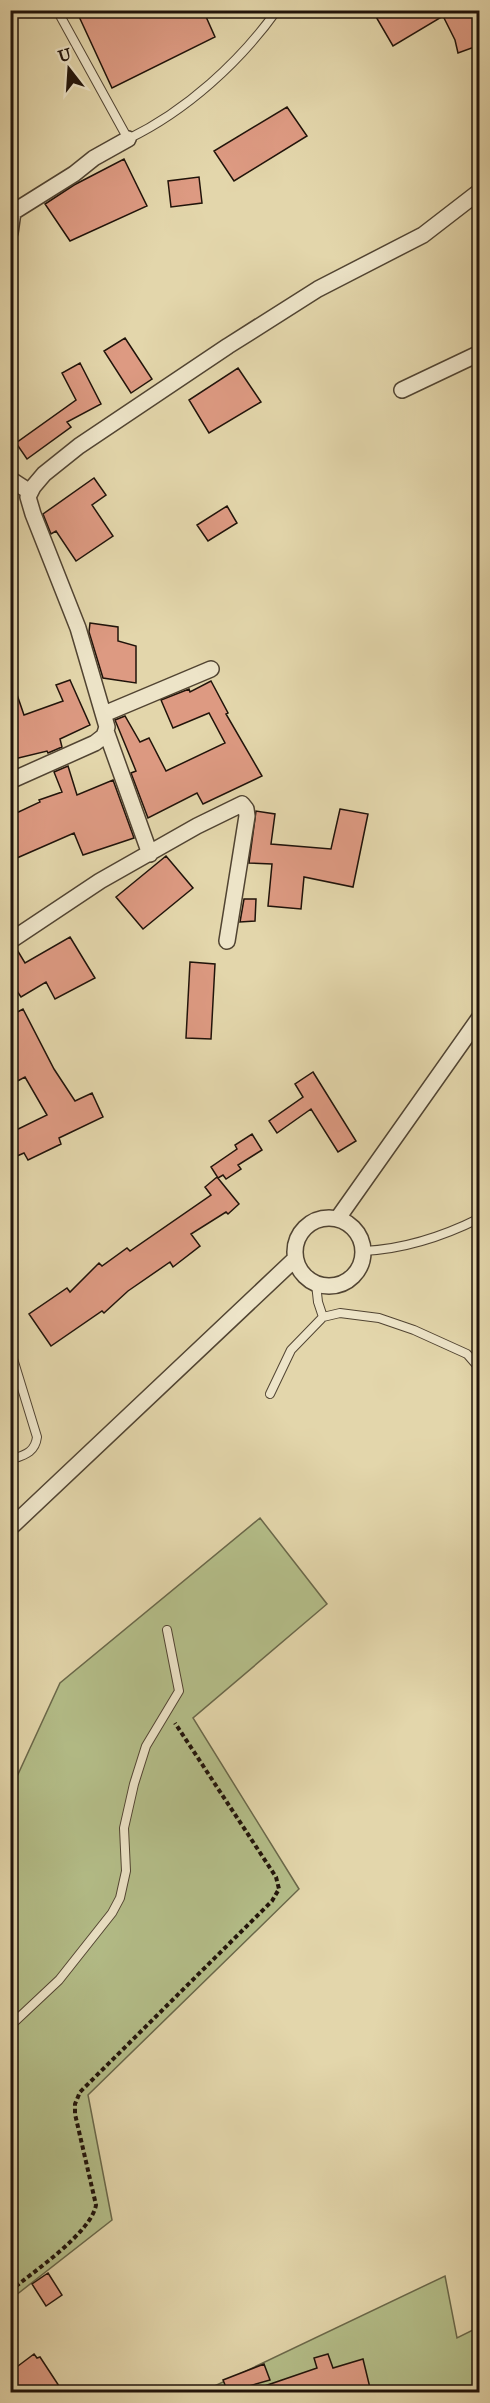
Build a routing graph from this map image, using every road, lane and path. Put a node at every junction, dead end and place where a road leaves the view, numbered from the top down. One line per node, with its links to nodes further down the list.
1 (57, 10): 3 (lane)
2 (277, 10): 3 (lane)
3 (128, 139): 5 (street)
4 (480, 191): 10 (street)
5 (12, 213): 6 (street)
6 (10, 233)
7 (480, 353): 8 (street)
8 (402, 390)
9 (10, 479): 10 (street)
10 (30, 492): 12 (street)
11 (211, 669): 12 (street)
12 (104, 714): 13 (street)
13 (106, 731): 14 (street); 15 (street)
14 (10, 782)
15 (150, 854): 16 (street); 17 (street)
16 (10, 941)
17 (227, 941)
18 (480, 1017): 19 (street)
19 (338, 1218): 21 (street); 22 (street)
20 (480, 1218): 21 (lane)
21 (364, 1251): 23 (street)
22 (295, 1259): 23 (street); 29 (street)
23 (316, 1284): 24 (lane)
24 (323, 1317): 26 (lane); 27 (lane)
25 (10, 1349): 28 (lane)
26 (480, 1369)
27 (270, 1394)
28 (10, 1460)
29 (10, 1528)
30 (167, 1630): 31 (lane)
31 (166, 1710): 32 (lane); 33 (path)
32 (10, 2026)
33 (10, 2291)

